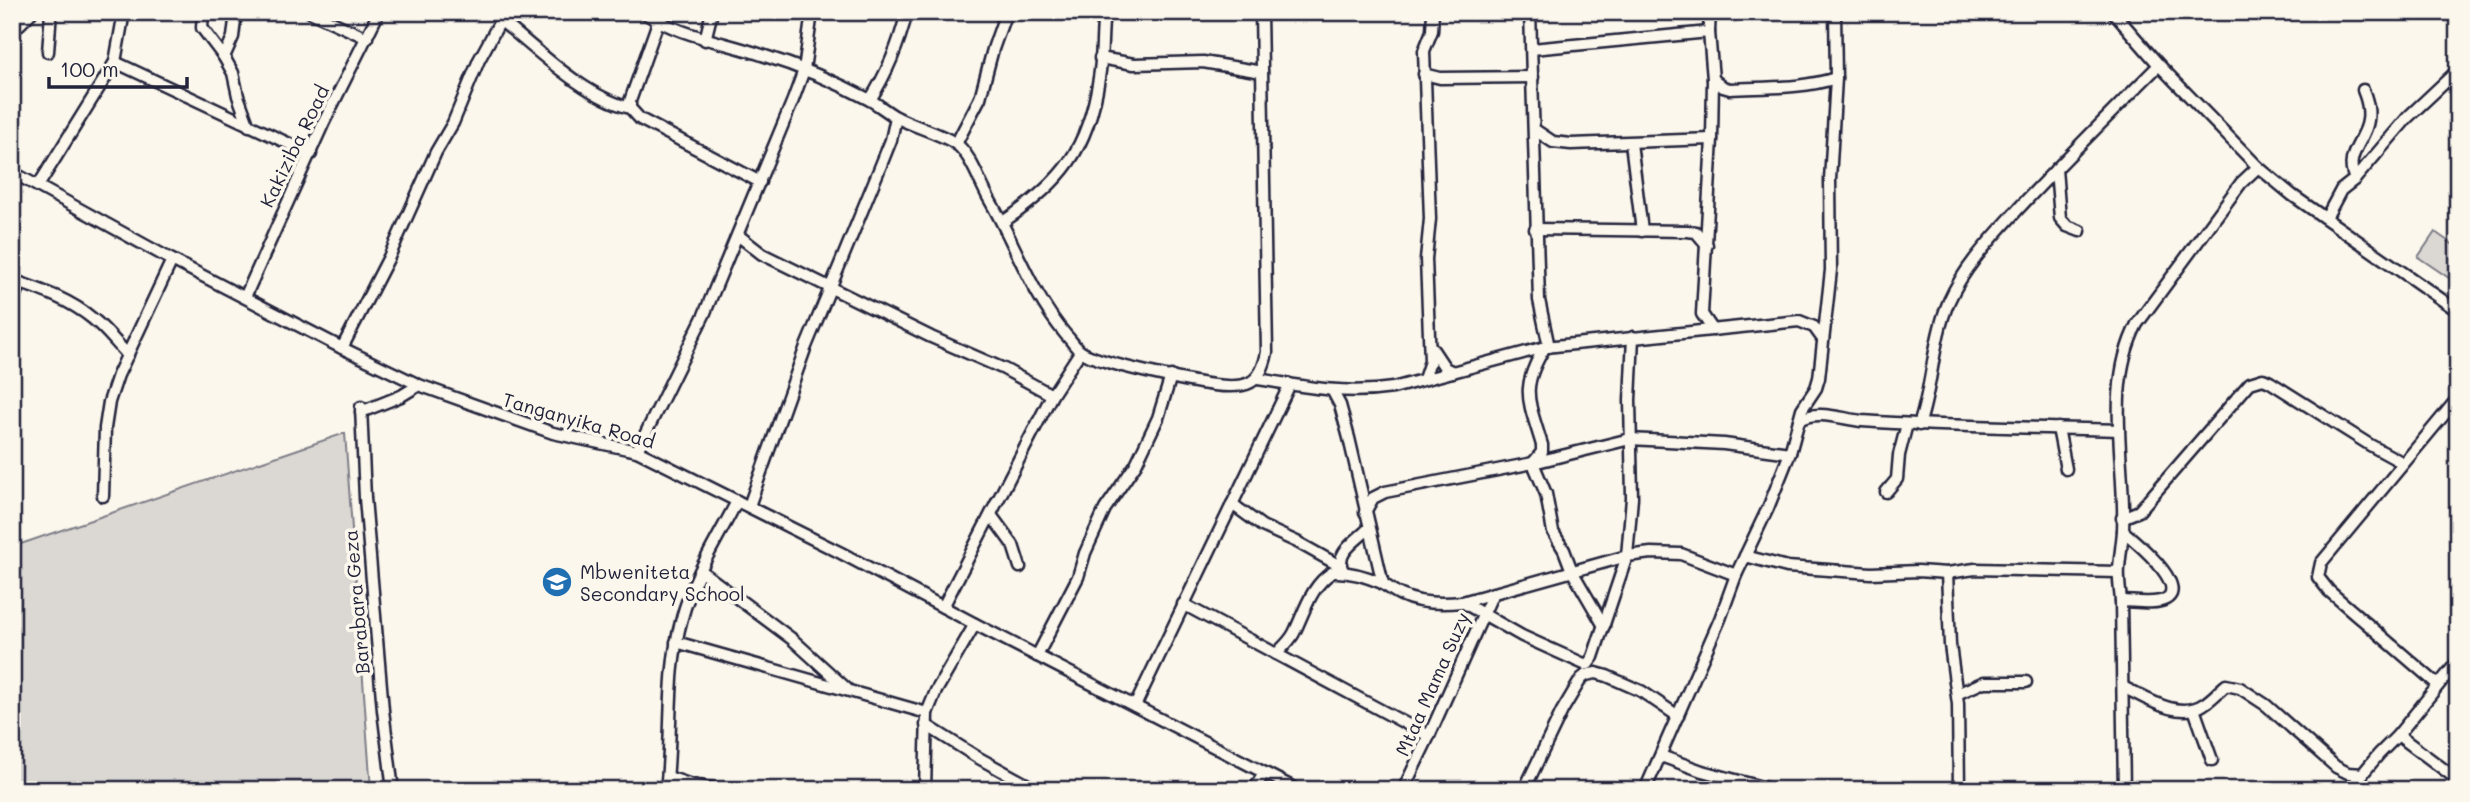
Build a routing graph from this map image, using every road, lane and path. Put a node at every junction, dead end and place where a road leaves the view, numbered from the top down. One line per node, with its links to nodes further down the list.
1 (32, 12): 22 (street)
2 (51, 12): 27 (street)
3 (124, 12): 30 (street)
4 (203, 12): 28 (street)
5 (236, 12): 28 (street)
6 (310, 12): 24 (street)
7 (379, 12): 24 (street, Kakiziba Road)
8 (643, 12): 21 (street)
9 (712, 12): 25 (street)
10 (812, 12): 32 (street)
11 (907, 12): 40 (street)
12 (1006, 12): 47 (street)
13 (1104, 12): 29 (street)
14 (1261, 12): 34 (street)
15 (1433, 12): 35 (street)
16 (1530, 12): 26 (street)
17 (1710, 12): 23 (street)
18 (1835, 12): 37 (street)
19 (2113, 12): 31 (street)
20 (503, 16): 41 (street); 75 (street)
21 (659, 22): 25 (street); 41 (street)
22 (12, 32)
23 (1709, 32): 26 (street); 38 (street)
24 (367, 38): 48 (street, Kakiziba Road)
25 (705, 40): 32 (street)
26 (1532, 49): 36 (street)
27 (48, 52)
28 (224, 57): 43 (street)
29 (1100, 58): 34 (street); 56 (street)
30 (115, 62): 43 (street); 54 (street)
31 (2159, 65): 49 (street); 50 (street)
32 (804, 70): 40 (street); 53 (street)
33 (2458, 70): 52 (street)
34 (1262, 72): 80 (street)
35 (1424, 74): 36 (street); 73 (street)
36 (1533, 77): 44 (street)
37 (1836, 78): 38 (street); 72 (street)
38 (1713, 79): 45 (street)
39 (2363, 90): 52 (street)
40 (870, 100): 42 (street)
41 (630, 108): 53 (street)
42 (896, 117): 47 (street); 64 (street)
43 (249, 126): 48 (street)
44 (1535, 130): 46 (street); 57 (street)
45 (1712, 139): 46 (street); 61 (street)
46 (1632, 143): 58 (street)
47 (956, 144): 56 (street)
48 (310, 154): 65 (street, Kakiziba Road)
49 (2259, 167): 55 (street); 92 (street)
50 (2056, 169): 59 (street); 90 (street)
51 (12, 172): 54 (street, Tanganyika Road)
52 (2356, 179): 55 (street)
53 (760, 182): 60 (street)
54 (38, 186): 62 (street, Tanganyika Road)
55 (2326, 218): 67 (street)
56 (1003, 222): 76 (street)
57 (1535, 229): 58 (street); 74 (street)
58 (1642, 231): 61 (street)
59 (2080, 231)
60 (739, 236): 64 (street); 94 (street)
61 (1707, 245): 68 (street)
62 (172, 260): 65 (street, Tanganyika Road); 77 (street)
63 (16, 282): 66 (street); 77 (street)
64 (831, 289): 85 (street); 105 (street)
65 (245, 297): 75 (street, Tanganyika Road)
66 (12, 302)
67 (2458, 311)
68 (1702, 314): 69 (street); 70 (street)
69 (1713, 330): 70 (street); 72 (street)
70 (1693, 332): 71 (street)
71 (1633, 337): 74 (street); 93 (street)
72 (1822, 338): 87 (street)
73 (1430, 346): 78 (street); 81 (street)
74 (1547, 347): 78 (street); 96 (street)
75 (342, 348): 83 (street, Tanganyika Road)
76 (1080, 352): 79 (street); 85 (street)
77 (128, 355): 102 (street)
78 (1453, 372): 81 (street)
79 (1171, 376): 80 (street); 131 (street)
80 (1258, 379): 82 (street)
81 (1424, 380): 84 (street)
82 (1290, 384): 84 (street); 104 (street)
83 (419, 385): 94 (street, Tanganyika Road); 152 (street, Barabara Geza)
84 (1332, 390): 99 (street)
85 (1052, 395): 107 (street)
86 (2458, 398): 97 (street)
87 (1809, 399): 88 (street); 89 (street)
88 (1818, 415): 89 (street); 90 (street)
89 (1799, 420): 95 (street)
90 (1913, 425): 91 (street); 101 (street)
91 (2059, 428): 92 (street); 98 (street)
92 (2119, 430): 108 (street)
93 (1630, 439): 95 (street); 96 (street); 111 (street)
94 (637, 451): 103 (street, Tanganyika Road)
95 (1790, 453): 112 (street)
96 (1533, 463): 100 (street); 116 (street)
97 (2403, 463): 108 (street); 134 (street)
98 (2066, 469)
99 (1358, 479): 100 (street); 106 (street)
100 (1385, 492): 106 (street)
101 (1886, 492)
102 (103, 496)
103 (737, 501): 105 (street, Tanganyika Road); 115 (street)
104 (1232, 504): 114 (street); 124 (street)
105 (749, 506): 125 (street, Tanganyika Road)
106 (1365, 512): 109 (street)
107 (991, 515): 113 (street); 125 (street)
108 (2122, 518): 110 (street)
109 (1369, 528): 114 (street); 120 (street)
110 (2123, 531): 117 (street); 122 (street)
111 (1627, 556): 116 (street); 119 (street); 128 (street)
112 (1745, 556): 118 (street); 119 (street)
113 (1020, 566)
114 (1342, 569): 120 (street); 130 (street)
115 (701, 571): 129 (street); 136 (street)
116 (1572, 571): 121 (street); 128 (street)
117 (2118, 572): 118 (street); 122 (street)
118 (1947, 573): 137 (street)
119 (1736, 575): 141 (street)
120 (1383, 584): 123 (street)
121 (1493, 593): 123 (street); 126 (street, Mtaa Mama Suzy)
122 (2121, 601): 135 (street)
123 (1462, 603): 126 (street)
124 (1183, 604): 130 (street); 138 (street)
125 (943, 607): 127 (street, Tanganyika Road)
126 (1481, 615): 128 (street); 144 (street, Mtaa Mama Suzy)
127 (975, 624): 131 (street, Tanganyika Road); 140 (street)
128 (1604, 626)
129 (676, 642): 136 (street); 149 (street)
130 (1276, 654): 144 (street)
131 (1037, 656): 138 (street, Tanganyika Road)
132 (2458, 661): 134 (street)
133 (2026, 682): 137 (street)
134 (2437, 684): 143 (street)
135 (2123, 687): 139 (street); 164 (street)
136 (850, 691): 140 (street)
137 (1957, 694): 163 (street)
138 (1135, 706): 147 (street, Tanganyika Road)
139 (2194, 709): 146 (street); 148 (street)
140 (927, 713): 142 (street)
141 (1678, 716): 145 (street); 160 (street)
142 (926, 725): 155 (street); 156 (street)
143 (2398, 735): 148 (street); 150 (street)
144 (1429, 736): 159 (street, Mtaa Mama Suzy)
145 (1661, 756): 161 (street); 162 (street)
146 (2212, 760)
147 (1264, 773): 157 (street); 158 (street, Tanganyika Road)
148 (2363, 774): 165 (street)
149 (668, 777): 151 (street); 153 (street)
150 (2458, 780)
151 (710, 789): 154 (street)
152 (393, 790)
153 (666, 790)
154 (722, 790)
155 (925, 790)
156 (1037, 790)
157 (1254, 790)
158 (1298, 790)
159 (1403, 790)
160 (1524, 790)
161 (1645, 790)
162 (1773, 790)
163 (1959, 790)
164 (2124, 790)
165 (2349, 790)

